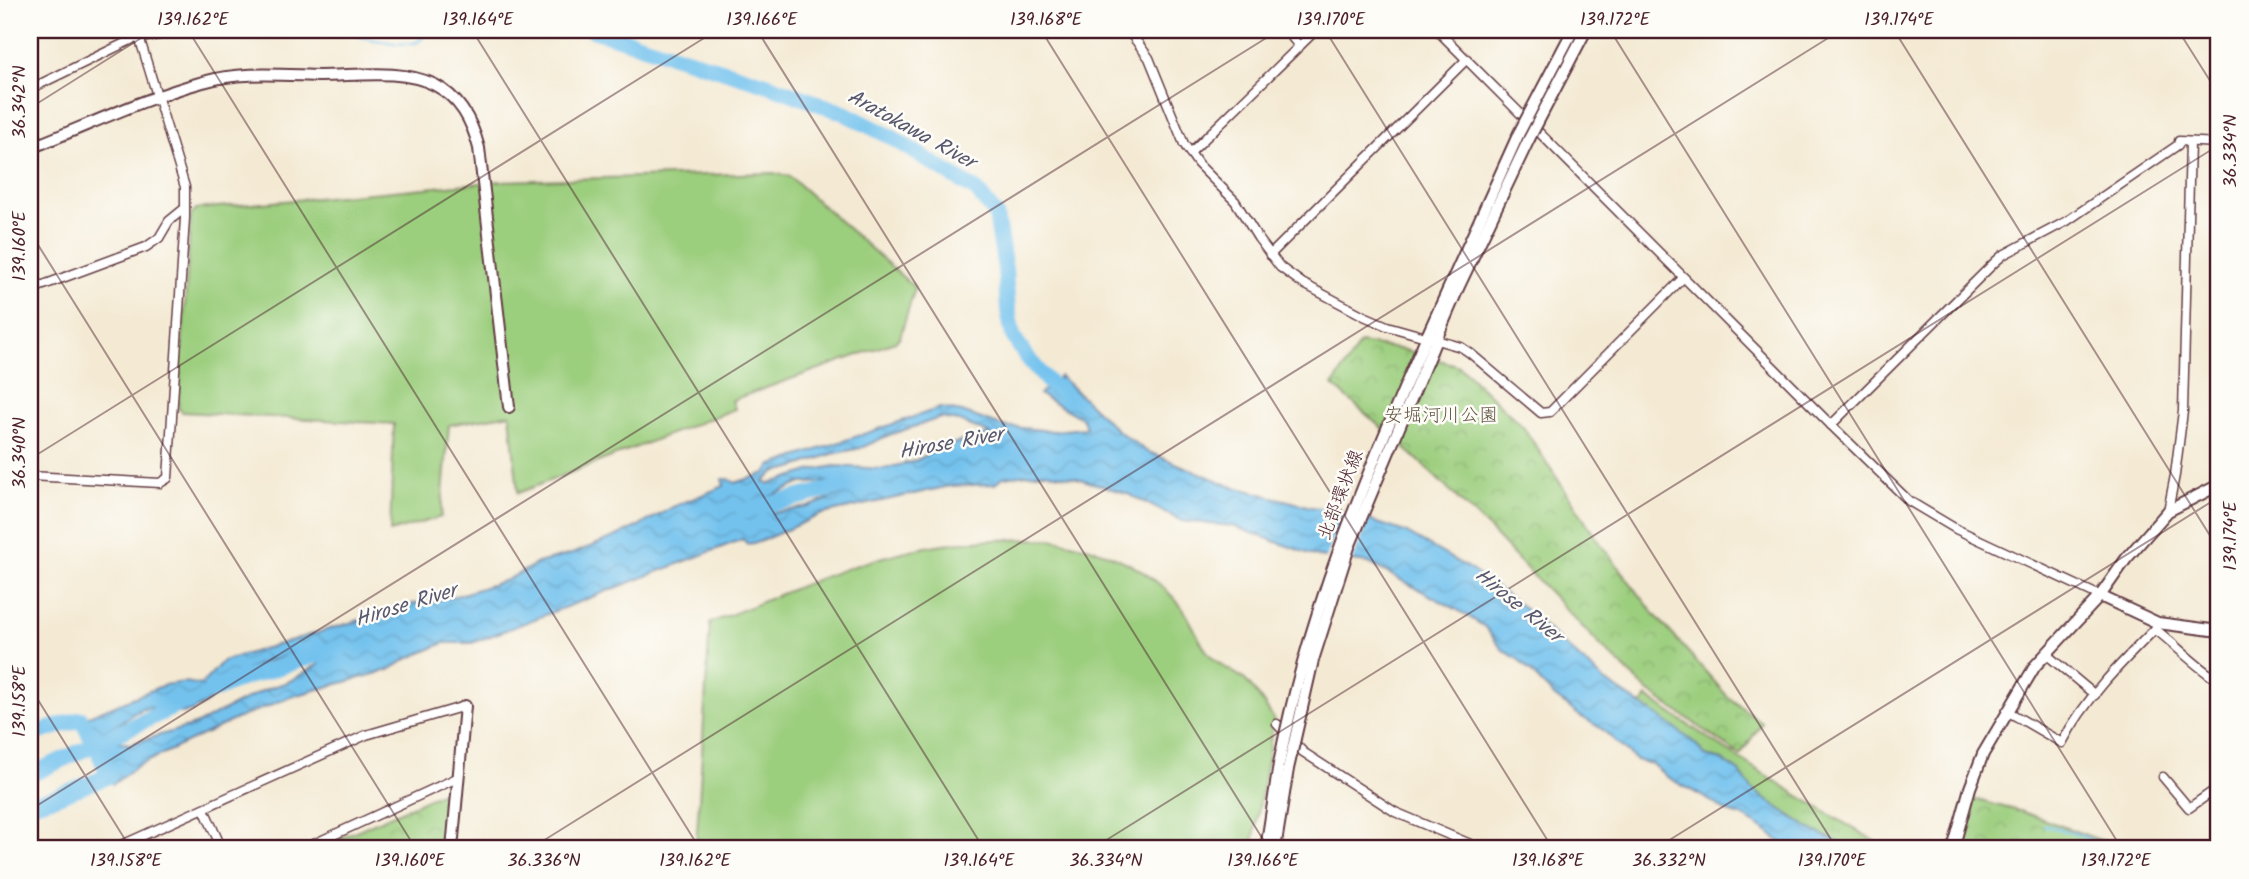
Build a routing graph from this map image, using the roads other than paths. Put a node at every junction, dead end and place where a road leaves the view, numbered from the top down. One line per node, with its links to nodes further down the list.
1 (191, 30): 8 (street)
2 (1128, 30): 17 (street)
3 (1286, 30): 9 (street)
4 (1315, 30): 9 (street)
5 (1437, 30): 10 (street)
6 (1573, 30): 13 (street, bridge)
7 (1586, 30): 13 (street, bridge)
8 (138, 34): 11 (street); 12 (street)
9 (1299, 47): 17 (street)
10 (1467, 59): 19 (street); 20 (street)
11 (30, 89)
12 (157, 98): 16 (street); 18 (street); 23 (street)
13 (1524, 136): 22 (street, 北部環状線)
14 (2190, 142): 15 (street); 24 (street); 27 (street)
15 (2219, 143)
16 (30, 149)
17 (1190, 153): 19 (street)
18 (185, 208): 21 (street); 25 (street)
19 (1270, 255): 22 (street)
20 (1683, 278): 22 (street); 24 (street)
21 (30, 290)
22 (1429, 342): 37 (street, 北部環状線, bridge)
23 (509, 407)
24 (1830, 425): 28 (street)
25 (30, 476)
26 (2219, 485): 27 (street)
27 (2168, 511): 28 (street)
28 (2100, 596): 29 (street); 31 (street)
29 (2156, 626): 30 (street); 32 (street); 33 (street)
30 (2219, 631)
31 (2046, 654): 33 (street); 35 (street)
32 (2219, 681)
33 (2095, 695): 35 (street)
34 (465, 706): 38 (street); 41 (street)
35 (2007, 712): 49 (street)
36 (1277, 724): 48 (street)
37 (1284, 767): 46 (street, 北部環状線); 47 (street, 北部環状線)
38 (457, 778): 44 (street); 45 (street)
39 (2163, 778): 40 (street)
40 (2219, 787)
41 (204, 808): 42 (street); 43 (street)
42 (113, 849)
43 (222, 849)
44 (303, 849)
45 (452, 849)
46 (1266, 849)
47 (1275, 849)
48 (1482, 849)
49 (1954, 849)

